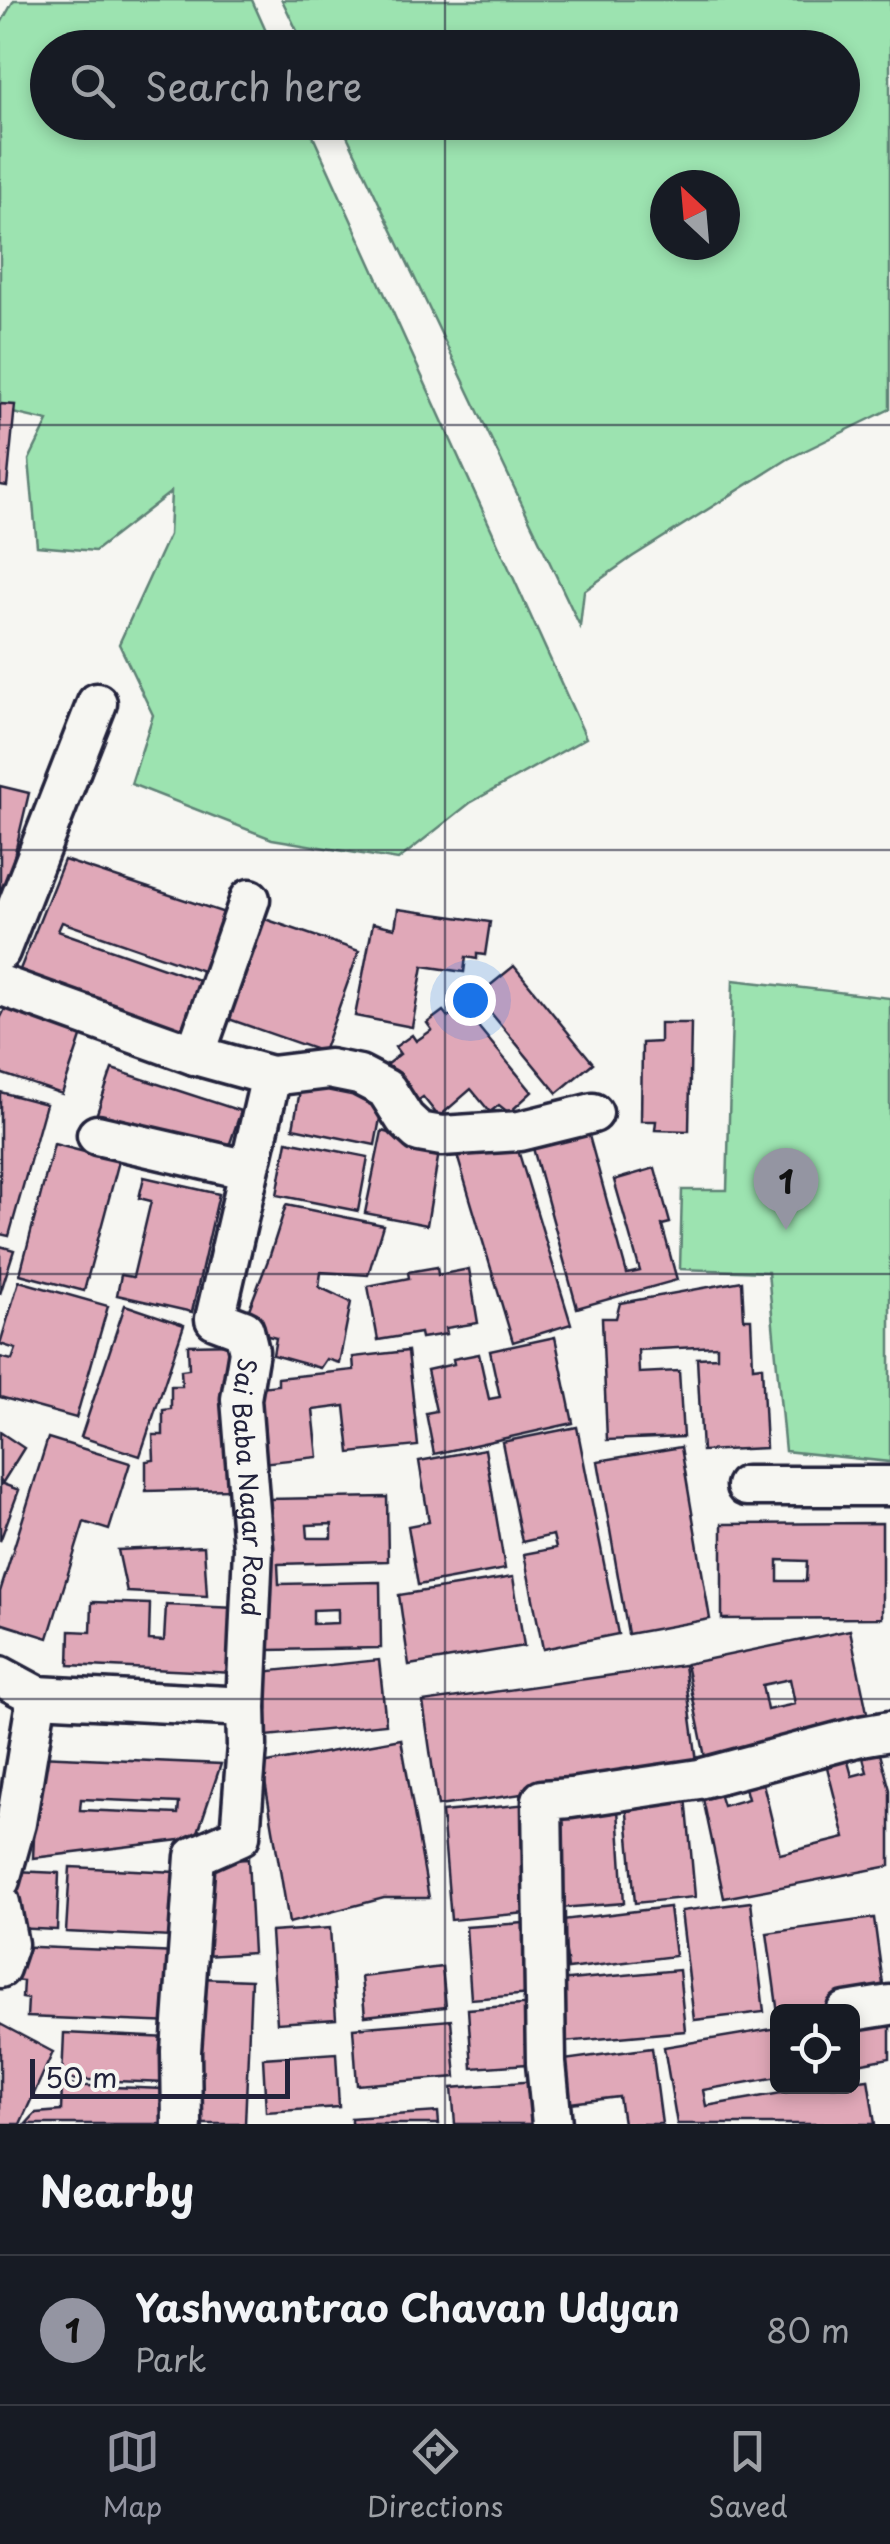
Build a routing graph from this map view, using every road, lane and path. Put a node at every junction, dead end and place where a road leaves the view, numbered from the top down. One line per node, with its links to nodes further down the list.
1 (97, 703): 3 (street)
2 (250, 899): 5 (street)
3 (0, 951)
4 (0, 985): 5 (street)
5 (194, 1055): 6 (street)
6 (271, 1076): 7 (street); 9 (street, Sai Baba Nagar Road)
7 (592, 1113)
8 (97, 1135): 9 (street)
9 (250, 1170): 14 (street, Sai Baba Nagar Road)
10 (746, 1486): 11 (street)
11 (890, 1486)
12 (0, 1676): 13 (street)
13 (38, 1696): 14 (street); 16 (street)
14 (246, 1707): 21 (street, Sai Baba Nagar Road)
15 (890, 1731): 22 (street)
16 (0, 1880)
17 (0, 1903): 18 (street)
18 (0, 1968)
19 (890, 2005): 20 (street)
20 (860, 2010)
21 (182, 2124)
22 (552, 2124)

